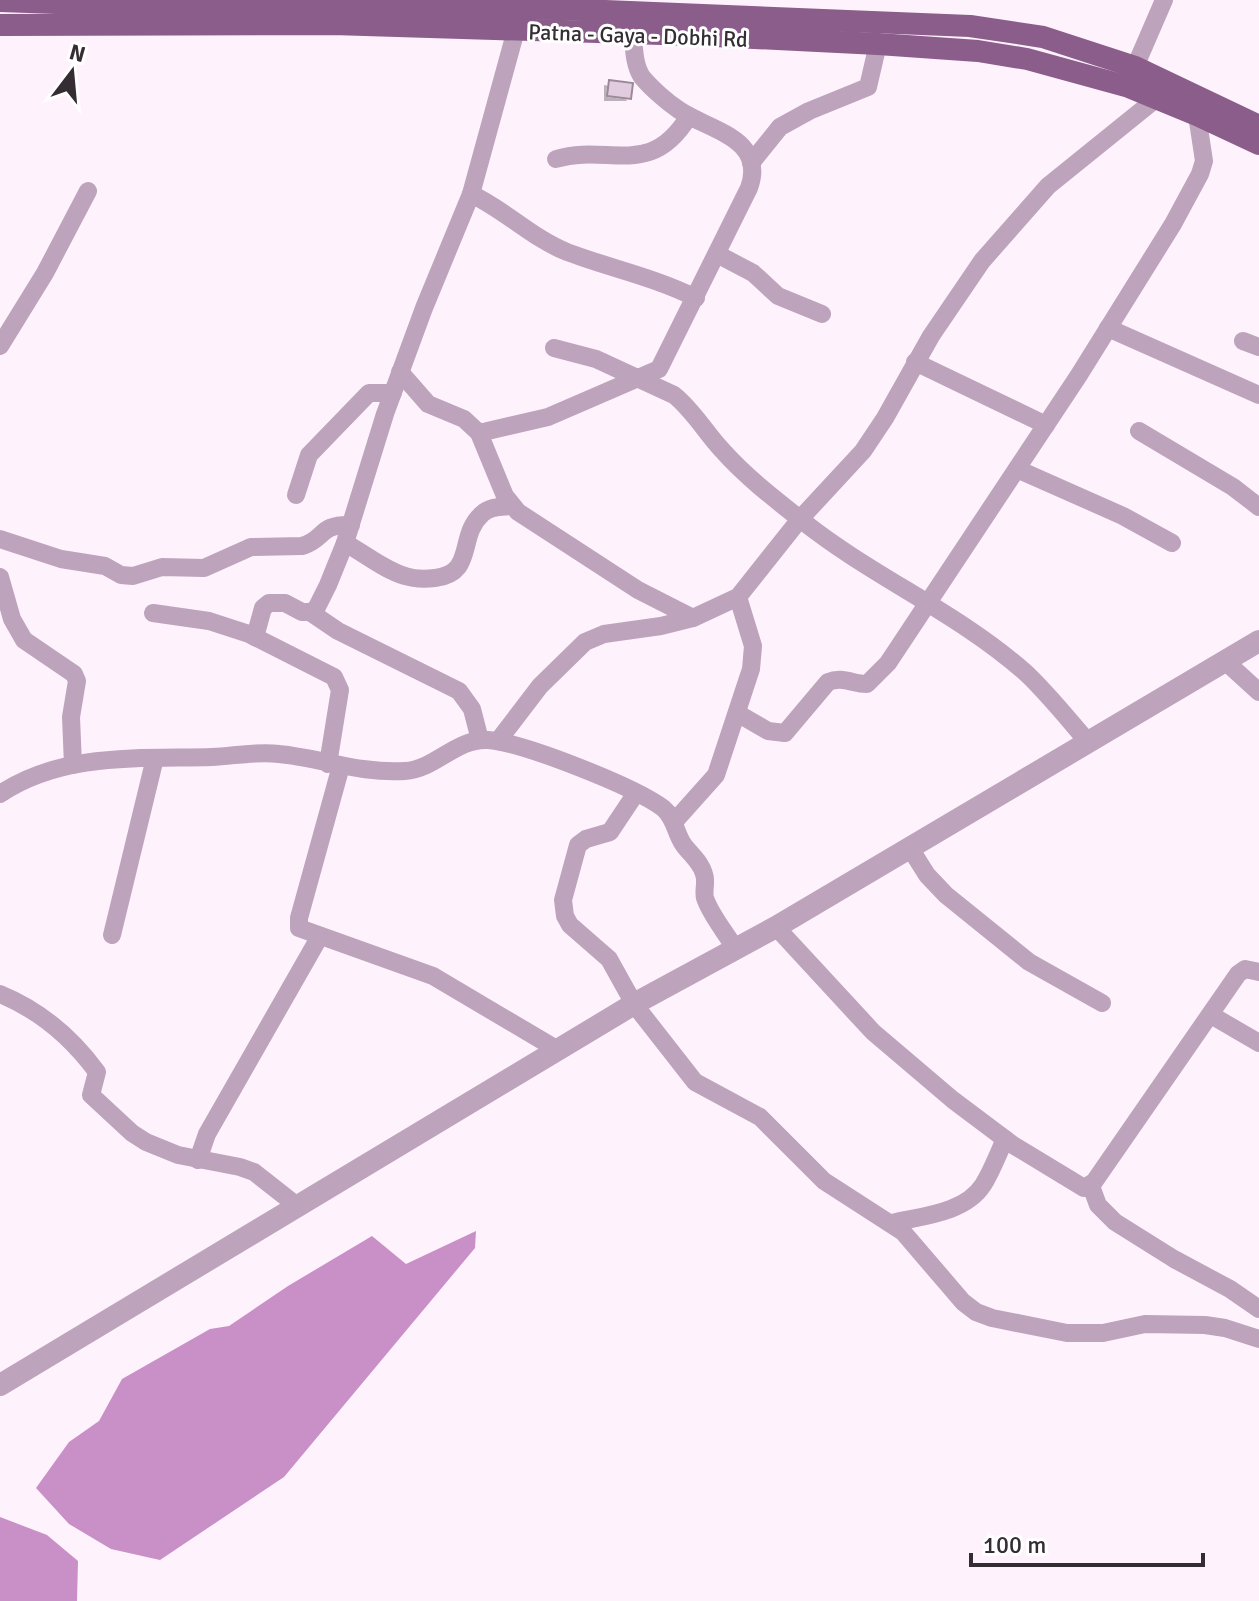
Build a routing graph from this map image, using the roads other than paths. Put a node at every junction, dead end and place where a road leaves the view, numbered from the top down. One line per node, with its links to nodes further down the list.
1 (1164, 0): 9 (street)
2 (0, 1): 3 (main road, Patna - Gaya - Dobhi Rd)
3 (558, 4): 6 (street); 9 (main road, Patna - Gaya - Dobhi Rd)
4 (0, 25): 5 (main road, Patna - Gaya - Dobhi Rd)
5 (516, 30): 6 (main road, Patna - Gaya - Dobhi Rd); 18 (street)
6 (551, 31): 7 (main road, Patna - Gaya - Dobhi Rd)
7 (633, 35): 8 (main road, Patna - Gaya - Dobhi Rd); 12 (street)
8 (878, 44): 10 (main road, Patna - Gaya - Dobhi Rd); 16 (street)
9 (1135, 67): 13 (main road, Patna - Gaya - Dobhi Rd)
10 (1157, 98): 11 (main road, Patna - Gaya - Dobhi Rd); 25 (street)
11 (1197, 115): 14 (main road, Patna - Gaya - Dobhi Rd); 22 (street)
12 (689, 116): 15 (street); 16 (street)
13 (1259, 126)
14 (1259, 144)
15 (556, 159)
16 (751, 163): 19 (street)
17 (88, 191): 23 (street)
18 (471, 194): 20 (street); 26 (street)
19 (717, 254): 20 (street); 21 (street)
20 (696, 298): 27 (street)
21 (822, 314)
22 (1108, 328): 29 (street); 30 (street)
23 (0, 346)
24 (554, 348): 27 (street)
25 (915, 362): 30 (street); 37 (street)
26 (400, 372): 28 (street); 32 (street)
27 (637, 377): 32 (street); 37 (street)
28 (393, 393): 34 (street); 38 (street)
29 (1259, 395)
30 (1046, 425): 33 (street)
31 (1139, 431): 36 (street)
32 (479, 433): 35 (street)
33 (1017, 469): 40 (street); 43 (street)
34 (296, 495)
35 (511, 506): 38 (street); 46 (street)
36 (1259, 507)
37 (800, 519): 42 (street); 43 (street)
38 (348, 534): 39 (street); 44 (street)
39 (0, 539)
40 (1172, 543)
41 (0, 577): 55 (street)
42 (738, 597): 46 (street); 51 (street)
43 (926, 604): 51 (street); 53 (street)
44 (310, 612): 47 (street); 52 (street)
45 (153, 613): 47 (street)
46 (693, 618): 52 (street)
47 (255, 637): 56 (street)
48 (1259, 641): 49 (street)
49 (1225, 661): 50 (street); 53 (street)
50 (1259, 692)
51 (737, 713): 59 (street)
52 (489, 741): 56 (street); 57 (street)
53 (1088, 742): 60 (street)
54 (155, 758): 55 (street); 56 (street); 62 (street)
55 (73, 765): 58 (street)
56 (334, 765): 63 (street)
57 (636, 793): 59 (street); 68 (street)
58 (0, 794)
59 (674, 822): 64 (street)
60 (910, 848): 61 (street); 67 (street)
61 (776, 927): 64 (street); 72 (street)
62 (112, 935)
63 (320, 936): 71 (street); 73 (street)
64 (736, 950): 68 (street)
65 (1259, 972): 69 (street)
66 (0, 994): 73 (street)
67 (1102, 1003)
68 (634, 1004): 71 (street); 76 (street)
69 (1211, 1015): 70 (street); 74 (street)
70 (1259, 1043)
71 (558, 1050): 75 (street)
72 (1005, 1139): 74 (street); 76 (street)
73 (198, 1160): 75 (street)
74 (1091, 1186): 77 (street)
75 (296, 1205): 79 (street)
76 (892, 1223): 78 (street)
77 (1259, 1309)
78 (1259, 1339)
79 (0, 1385)

